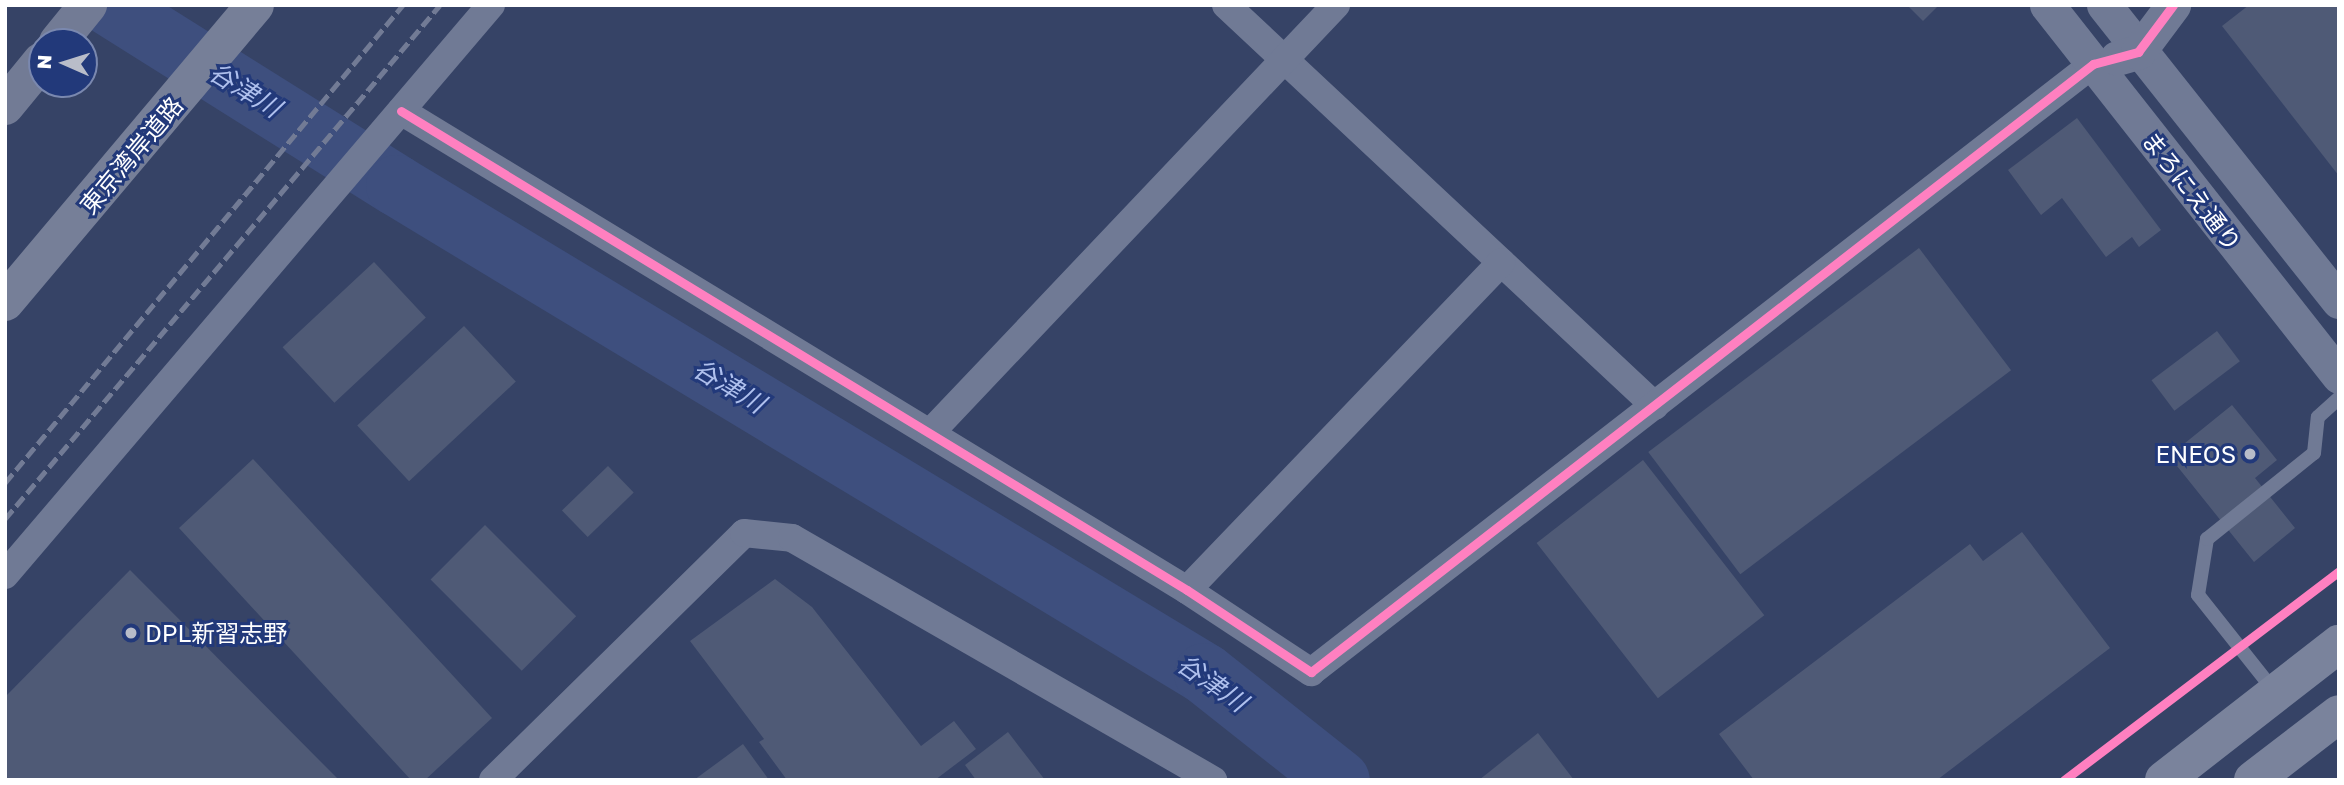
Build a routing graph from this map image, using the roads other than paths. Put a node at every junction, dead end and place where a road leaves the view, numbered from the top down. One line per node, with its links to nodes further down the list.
1 (88, 5): 9 (highway)
2 (255, 5): 18 (highway, 東京湾岸道路)
3 (491, 5): 15 (street)
4 (1226, 5): 11 (street)
5 (1336, 5): 11 (street)
6 (2047, 5): 12 (street, まろにえ通り)
7 (2173, 5): 10 (street)
8 (2109, 7): 10 (street, まろにえ通り); 12 (street)
9 (69, 28)
10 (2138, 52): 12 (street); 17 (street, まろにえ通り)
11 (1284, 60): 16 (street); 22 (street)
12 (2093, 64): 19 (street, まろにえ通り); 21 (street)
13 (28, 78): 14 (highway)
14 (5, 106)
15 (401, 111): 22 (street); 23 (street)
16 (1501, 262): 21 (street); 24 (street)
17 (2339, 301)
18 (5, 302)
19 (2339, 376)
20 (2339, 398): 26 (lane)
21 (1655, 406): 24 (street)
22 (930, 433): 24 (street)
23 (5, 575)
24 (1187, 590)
25 (2339, 644): 26 (main road)
26 (2276, 693): 30 (main road)
27 (2339, 714): 31 (main road)
28 (494, 780): 29 (street)
29 (1213, 780)
30 (2164, 780)
31 (2253, 780)

